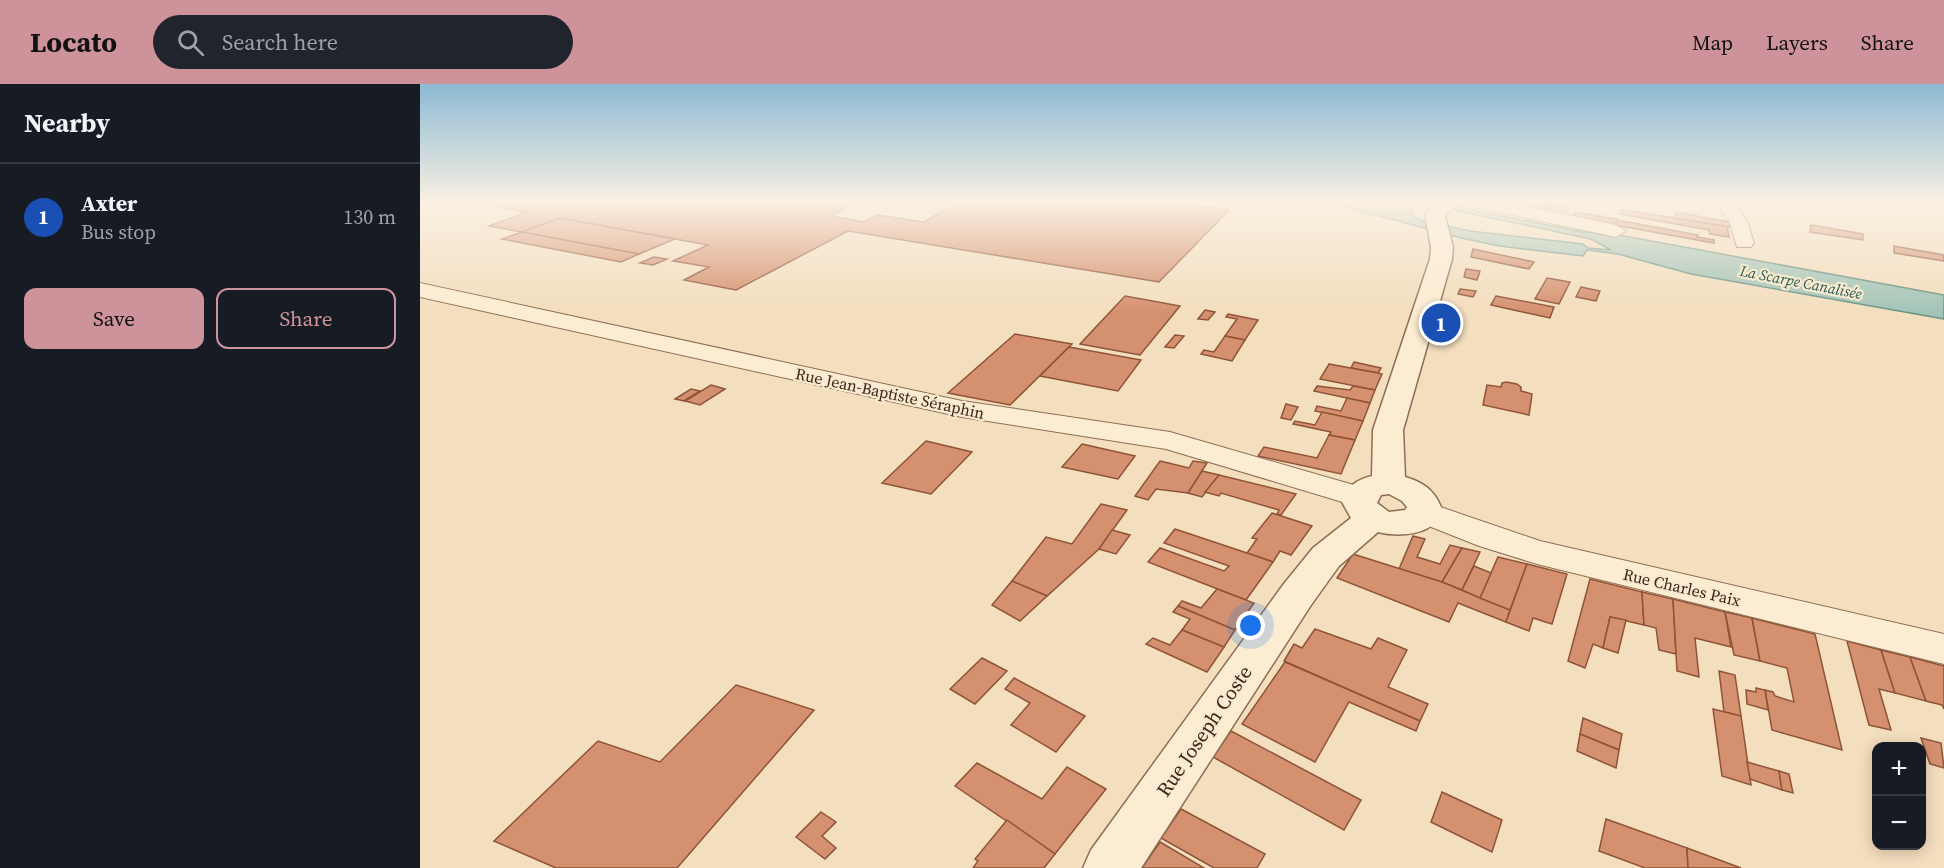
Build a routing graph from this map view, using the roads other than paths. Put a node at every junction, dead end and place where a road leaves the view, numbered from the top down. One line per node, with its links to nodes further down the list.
1 (1440, 239): 5 (street)
2 (1743, 239): 3 (street)
3 (1744, 243)
4 (420, 290): 5 (street, Rue Jean-Baptiste Séraphin)
5 (1374, 500): 6 (street); 8 (street, Rue Joseph Coste)
6 (1423, 512): 7 (street, Rue Charles Paix)
7 (1944, 649)
8 (1110, 868)

